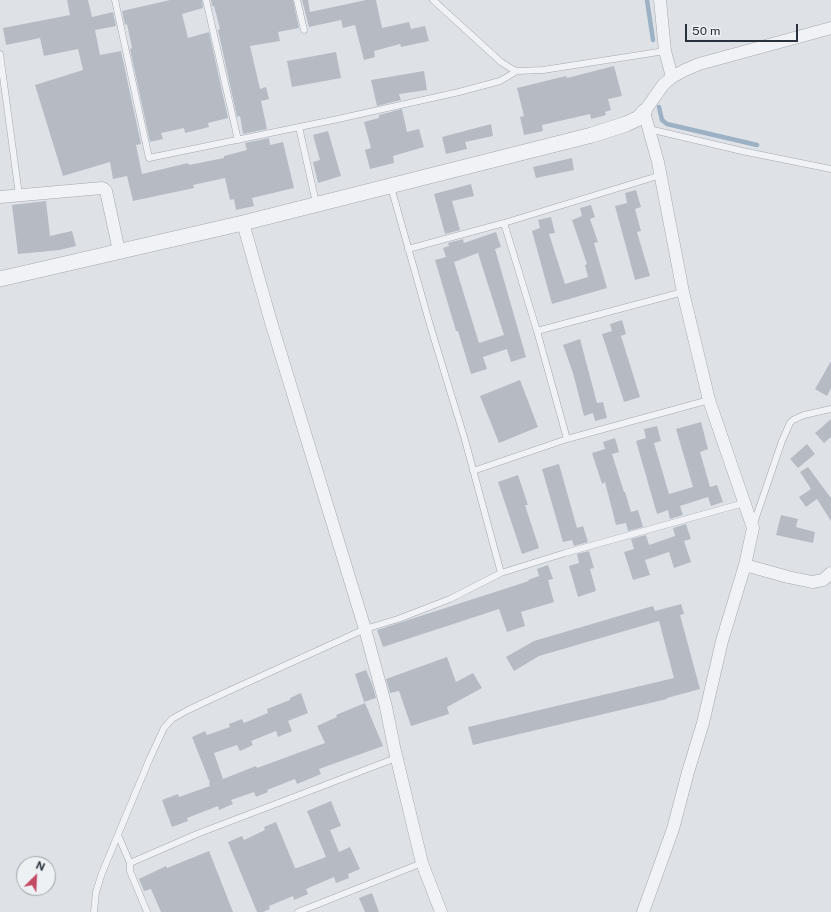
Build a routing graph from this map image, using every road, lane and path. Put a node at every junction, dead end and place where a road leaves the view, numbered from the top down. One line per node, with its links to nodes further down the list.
1 (115, 0): 15 (lane)
2 (206, 0): 15 (lane)
3 (297, 0): 7 (lane)
4 (433, 0): 10 (lane)
5 (660, 0): 8 (street)
6 (831, 28): 11 (street)
7 (304, 30)
8 (664, 51): 10 (lane); 11 (street)
9 (0, 54): 19 (lane)
10 (517, 72): 13 (lane)
11 (672, 77): 12 (street)
12 (644, 112): 14 (street); 18 (street)
13 (299, 127): 15 (lane); 21 (lane)
14 (649, 129): 16 (lane); 17 (street)
15 (238, 140)
16 (831, 169)
17 (661, 175): 23 (lane); 27 (street)
18 (390, 185): 21 (street); 24 (lane)
19 (19, 195): 20 (street); 25 (street)
20 (0, 197)
21 (316, 203): 22 (street)
22 (243, 222): 25 (street); 39 (street)
23 (504, 223): 24 (lane); 28 (lane)
24 (408, 249): 32 (lane)
25 (119, 251): 26 (street)
26 (0, 279)
27 (684, 292): 28 (lane); 29 (street)
28 (537, 331): 31 (lane)
29 (709, 400): 31 (lane); 33 (street)
30 (831, 408): 34 (lane)
31 (567, 439): 32 (lane)
32 (473, 471): 37 (lane)
33 (745, 505): 34 (lane); 35 (street); 37 (lane)
34 (760, 505): 35 (lane)
35 (753, 528): 36 (street)
36 (746, 565): 38 (street); 48 (street)
37 (501, 573): 39 (lane)
38 (831, 573)
39 (365, 629): 40 (street); 41 (lane)
40 (396, 758): 42 (lane); 43 (street)
41 (118, 835): 42 (lane); 44 (lane)
42 (130, 863): 45 (lane)
43 (422, 863): 46 (lane); 47 (street)
44 (94, 912)
45 (147, 912)
46 (298, 912)
47 (441, 912)
48 (643, 912)

